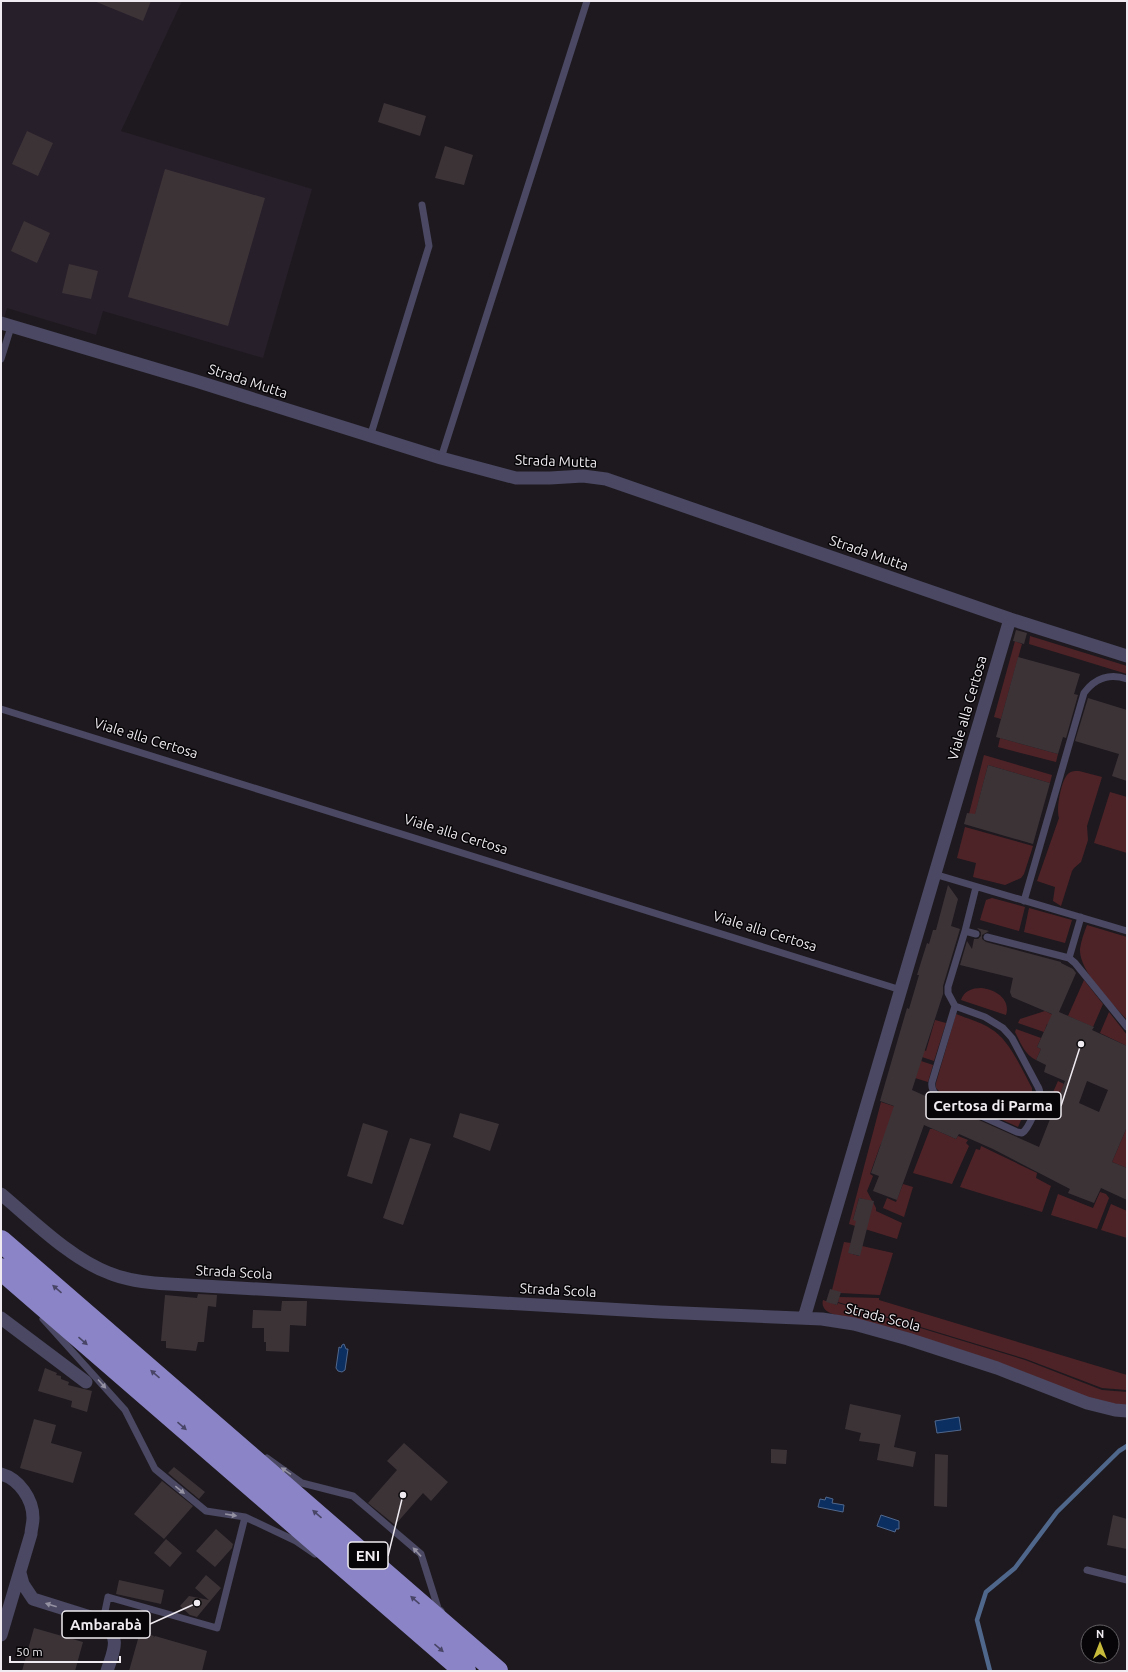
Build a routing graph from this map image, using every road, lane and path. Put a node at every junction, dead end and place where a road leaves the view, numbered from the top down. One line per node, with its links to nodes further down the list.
1 (587, 1): 6 (lane)
2 (422, 206): 5 (lane)
3 (6, 325): 4 (lane); 5 (street, Strada Mutta)
4 (1, 359)
5 (370, 437): 6 (street, Strada Mutta)
6 (441, 458): 7 (street, Strada Mutta)
7 (1010, 619): 8 (street, Strada Mutta); 11 (street, Viale alla Certosa)
8 (1127, 656)
9 (1127, 679): 13 (lane)
10 (1, 709): 20 (lane, Viale alla Certosa)
11 (934, 874): 12 (lane); 20 (street, Viale alla Certosa)
12 (976, 887): 13 (lane); 15 (lane)
13 (1024, 901): 14 (lane)
14 (1081, 917): 16 (lane); 19 (lane)
15 (965, 931): 17 (lane); 21 (lane)
16 (1127, 931)
17 (976, 934)
18 (987, 937): 19 (lane)
19 (1069, 958): 22 (lane)
20 (901, 990): 27 (street, Viale alla Certosa)
21 (955, 1006): 21 (lane)
22 (1127, 1026)
23 (1, 1194): 27 (street, Strada Scola)
24 (1, 1241): 29 (highway, one-way to 24)
25 (1, 1271): 34 (lane, one-way to 34); 43 (highway, one-way to 43)
26 (1, 1318): 28 (street)
27 (804, 1318): 30 (street, Strada Scola)
28 (86, 1382)
29 (181, 1397): 31 (lane); 47 (highway, one-way to 29)
30 (1127, 1411)
31 (249, 1446)
32 (262, 1455): 48 (lane, one-way to 32)
33 (1, 1474): 37 (street)
34 (245, 1517): 35 (lane); 42 (lane)
35 (322, 1559)
36 (1087, 1570): 39 (lane)
37 (20, 1572): 40 (street); 41 (street)
38 (341, 1573): 43 (lane)
39 (1127, 1580)
40 (32, 1599): 41 (street); 42 (street, one-way to 40)
41 (8, 1611): 44 (street)
42 (102, 1621): 45 (street)
43 (410, 1624): 46 (highway, one-way to 46)
44 (1, 1635)
45 (107, 1671)
46 (465, 1671)
47 (497, 1671)
48 (503, 1671)

